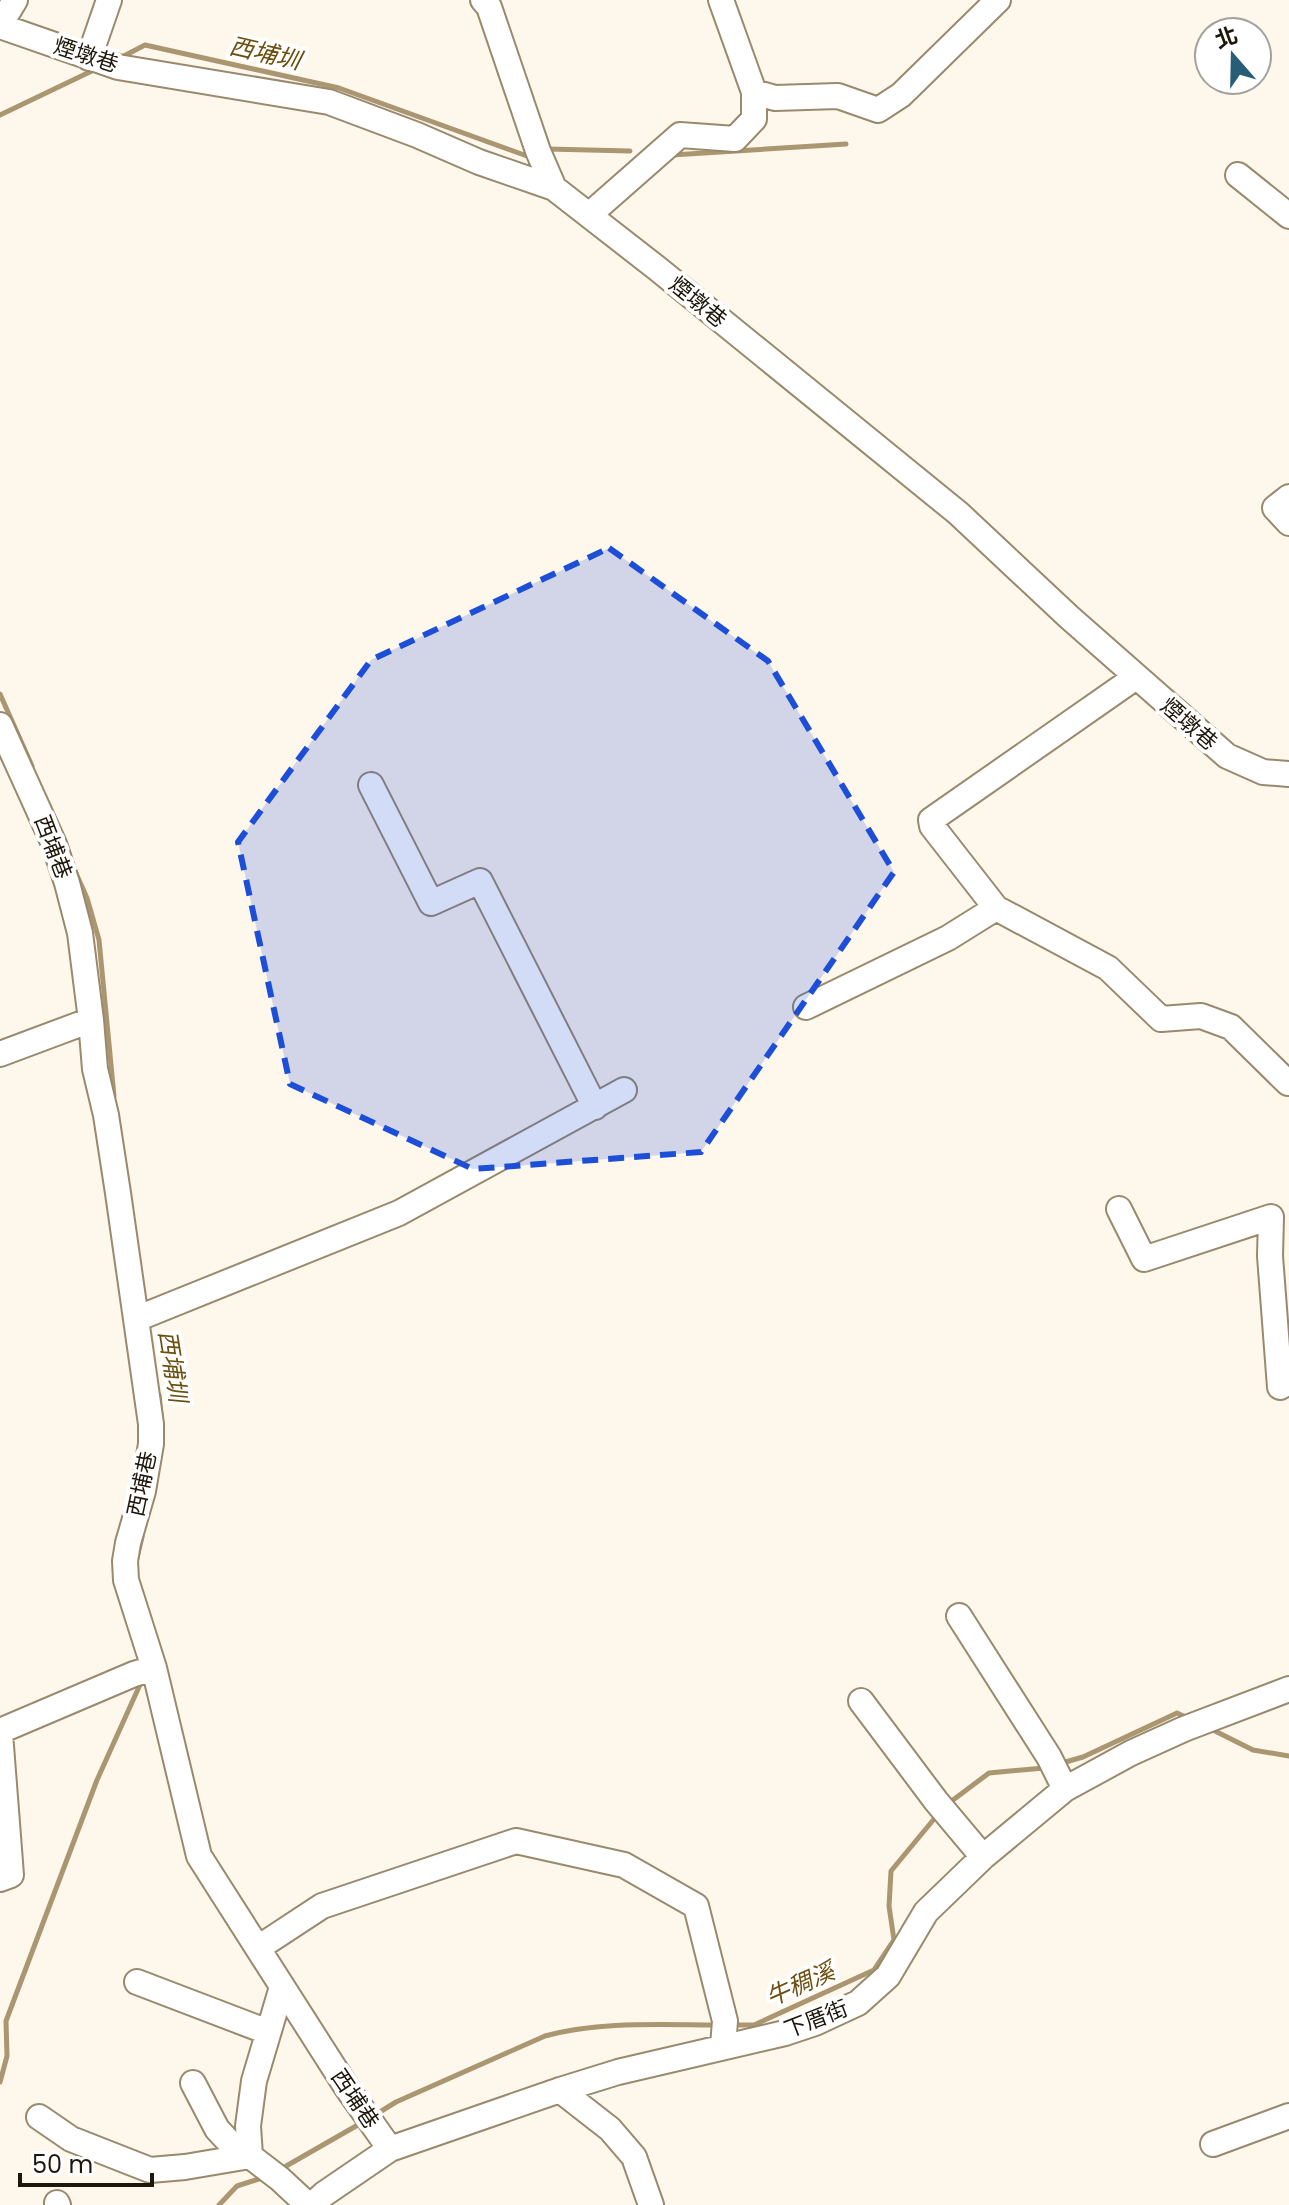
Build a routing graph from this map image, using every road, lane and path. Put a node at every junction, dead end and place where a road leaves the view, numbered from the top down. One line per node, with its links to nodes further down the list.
1 (15, 0): 6 (street)
2 (109, 0): 7 (street)
3 (483, 0): 10 (street)
4 (721, 0): 8 (street)
5 (998, 0): 8 (street)
6 (0, 26): 7 (street, 煙墩巷)
7 (89, 58): 10 (street, 煙墩巷)
8 (754, 92): 11 (street)
9 (1238, 175): 12 (street)
10 (554, 188): 11 (street, 煙墩巷)
11 (589, 215): 15 (street, 煙墩巷)
12 (1289, 216)
13 (1289, 497): 14 (street)
14 (1289, 523)
15 (1136, 677): 17 (street, 煙墩巷); 19 (street)
16 (0, 725): 21 (street, 西埔巷)
17 (1289, 774)
18 (371, 785): 25 (street)
19 (996, 908): 20 (street); 23 (street)
20 (806, 1007)
21 (91, 1020): 22 (street); 27 (street, 西埔巷)
22 (0, 1054)
23 (1288, 1083)
24 (624, 1090): 25 (street)
25 (595, 1107): 27 (street)
26 (1119, 1209): 28 (street)
27 (145, 1315): 30 (street, 西埔巷)
28 (1289, 1382)
29 (959, 1616): 34 (street)
30 (144, 1671): 33 (street); 37 (street, 西埔巷)
31 (1289, 1689): 34 (street, 下厝街)
32 (861, 1701): 35 (street)
33 (0, 1732): 36 (street)
34 (1065, 1789): 35 (street, 下厝街)
35 (983, 1857): 41 (street, 下厝街)
36 (0, 1879)
37 (258, 1948): 39 (street, 西埔巷); 41 (street)
38 (137, 1982): 40 (street)
39 (282, 1987): 40 (street); 46 (street, 西埔巷)
40 (268, 2032): 48 (street)
41 (724, 2034): 43 (street, 下厝街)
42 (193, 2083): 48 (street)
43 (560, 2090): 46 (street, 下厝街); 50 (street)
44 (1289, 2116): 47 (street)
45 (39, 2117): 48 (street)
46 (385, 2143): 49 (street, 下厝街)
47 (1213, 2144)
48 (267, 2168): 49 (street)
49 (310, 2205)
50 (651, 2205)

